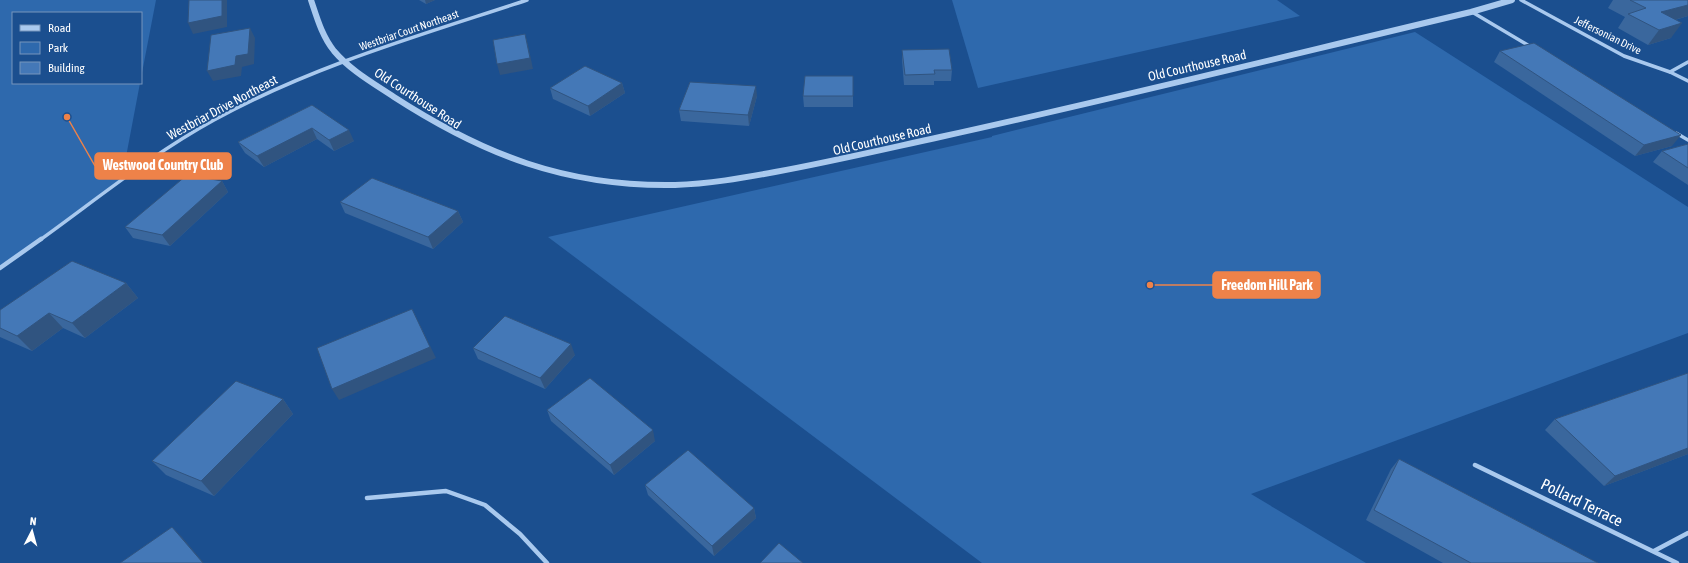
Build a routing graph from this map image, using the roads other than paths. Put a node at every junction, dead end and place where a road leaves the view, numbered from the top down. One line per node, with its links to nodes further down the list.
1 (310, 0): 7 (street, Old Courthouse Road)
2 (527, 0): 7 (street, Westbriar Court Northeast)
3 (1512, 0): 5 (street, Old Courthouse Road)
4 (1521, 0): 9 (street, Jeffersonian Drive)
5 (1471, 12): 6 (street); 7 (street, Old Courthouse Road)
6 (1532, 48)
7 (344, 62): 13 (street, Westbriar Drive Northeast)
8 (1688, 62): 9 (street)
9 (1670, 72): 10 (street, Jeffersonian Drive)
10 (1688, 81)
11 (1674, 132): 12 (street)
12 (1688, 140)
13 (0, 268)
14 (1475, 465): 17 (street, Pollard Terrace)
15 (367, 498): 18 (street)
16 (1688, 533): 17 (street)
17 (1654, 551): 19 (street, Pollard Terrace)
18 (547, 563)
19 (1677, 563)

